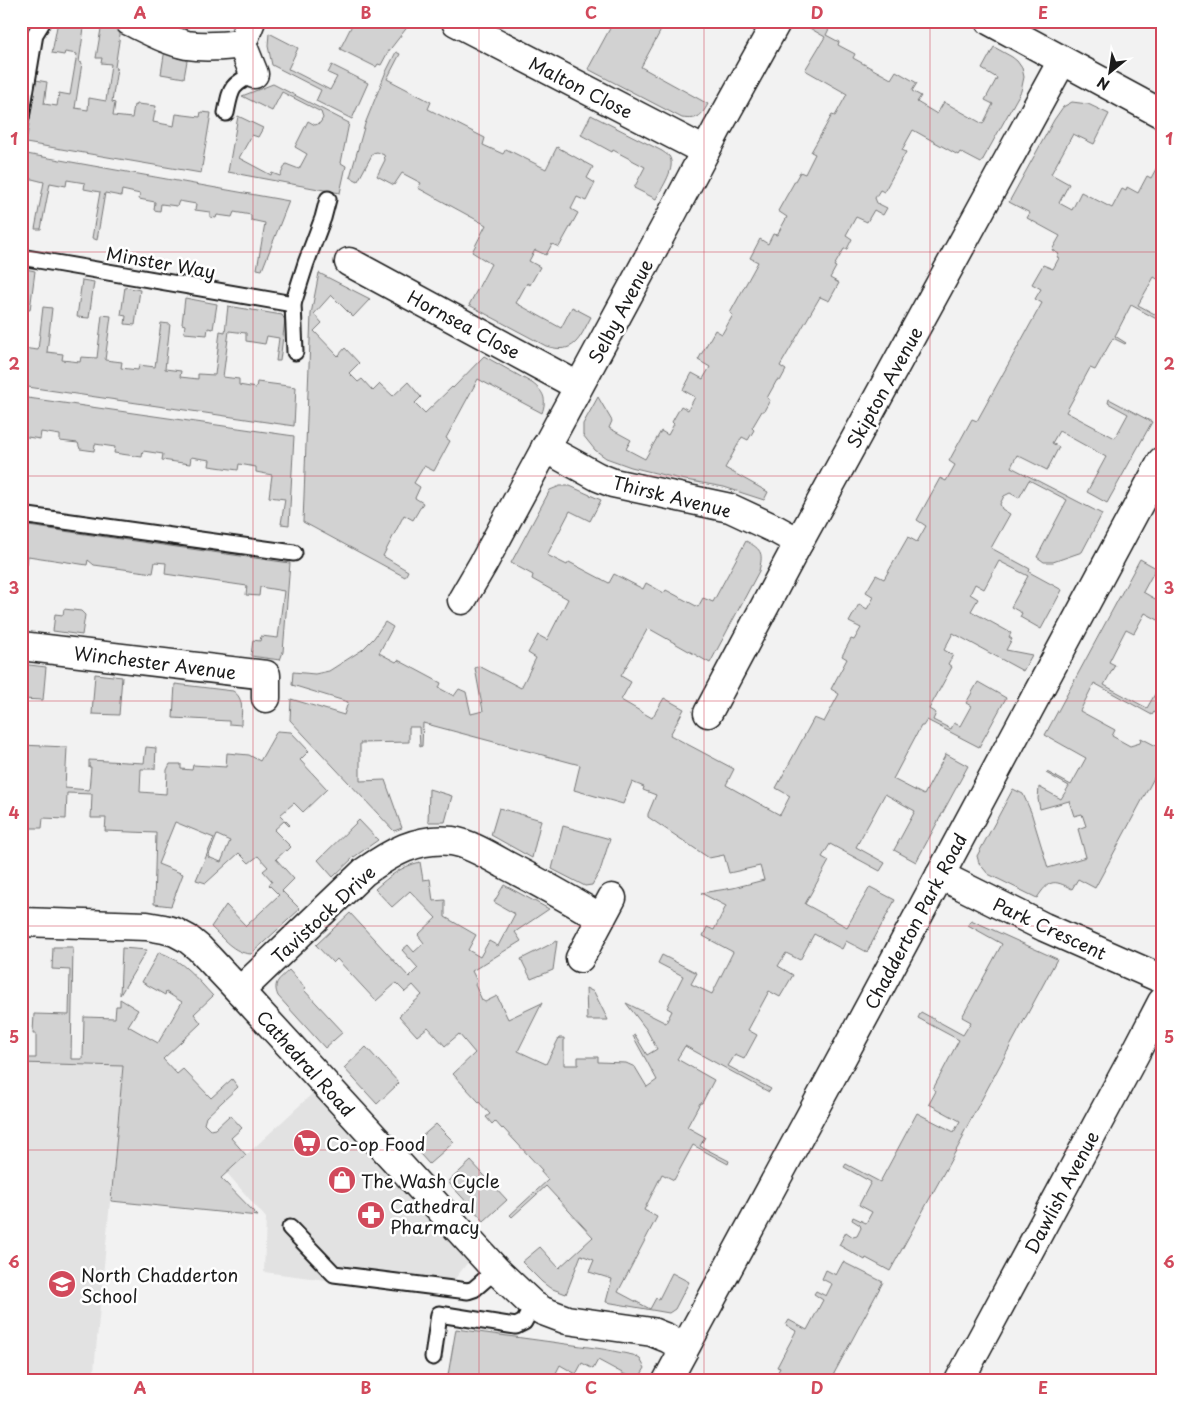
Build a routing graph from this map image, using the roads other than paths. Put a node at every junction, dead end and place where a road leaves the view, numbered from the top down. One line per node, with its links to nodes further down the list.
1 (43, 21): 11 (lane)
2 (129, 21): 6 (street)
3 (777, 21): 12 (street, Selby Avenue)
4 (990, 21): 7 (street)
5 (456, 22): 12 (street, Malton Close)
6 (246, 32): 8 (street)
7 (1062, 61): 10 (street); 22 (street, Skipton Avenue)
8 (254, 74): 9 (lane)
9 (226, 113)
10 (1162, 114)
11 (21, 118)
12 (705, 151): 18 (street, Selby Avenue)
13 (328, 199): 16 (lane)
14 (21, 257): 16 (lane, Minster Way)
15 (349, 262): 18 (street, Hornsea Close)
16 (294, 304): 17 (lane)
17 (295, 352)
18 (578, 386): 19 (street, Selby Avenue)
19 (546, 448): 22 (street, Thirsk Avenue); 24 (street, Selby Avenue)
20 (1162, 461): 28 (street, Chadderton Park Road)
21 (21, 516): 23 (lane)
22 (799, 542): 27 (street, Skipton Avenue)
23 (294, 553)
24 (462, 600)
25 (21, 646): 26 (street, Winchester Avenue)
26 (266, 698)
27 (708, 713)
28 (940, 875): 31 (street, Park Crescent); 37 (street, Chadderton Park Road)
29 (21, 922): 32 (street, Cathedral Road)
30 (580, 958): 32 (street, Tavistock Drive)
31 (1162, 979)
32 (240, 991): 35 (street, Cathedral Road)
33 (1162, 1002): 40 (street, Dawlish Avenue)
34 (290, 1228): 35 (lane)
35 (496, 1270): 36 (street, Cathedral Road)
36 (533, 1305): 37 (street, Cathedral Road); 38 (lane)
37 (684, 1348): 39 (street, Chadderton Park Road)
38 (433, 1357)
39 (667, 1381)
40 (959, 1381)

